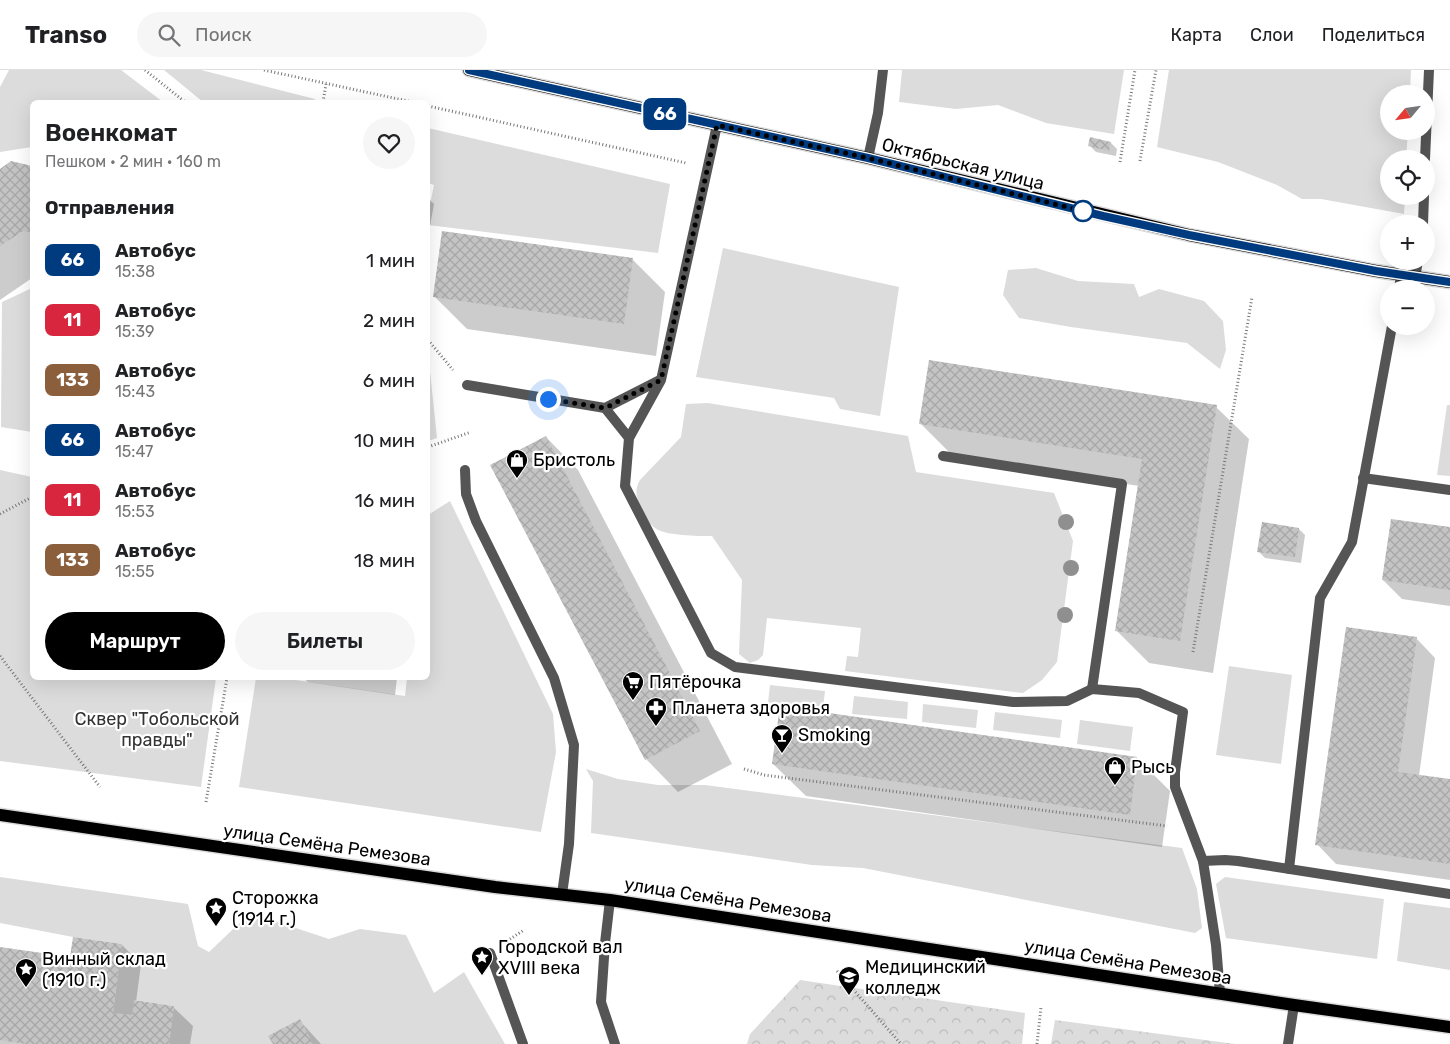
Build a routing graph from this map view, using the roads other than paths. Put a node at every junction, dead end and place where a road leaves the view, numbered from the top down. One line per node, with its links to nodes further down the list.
1 (469, 70): 4 (main road, Октябрьская улица)
2 (883, 70): 6 (street)
3 (1429, 70): 5 (street)
4 (717, 125): 6 (main road, Октябрьская улица); 13 (street)
5 (1425, 150)
6 (868, 158): 8 (main road, Октябрьская улица)
7 (1416, 270): 9 (street)
8 (1401, 275): 9 (main road, Октябрьская улица); 10 (street)
9 (1415, 277): 11 (main road, Октябрьская улица)
10 (1400, 280)
11 (1450, 282)
12 (1390, 335): 19 (street)
13 (661, 380): 15 (street); 16 (street)
14 (467, 385): 15 (street)
15 (605, 408): 16 (street)
16 (629, 438): 21 (street)
17 (943, 456): 21 (street)
18 (465, 470): 25 (street)
19 (1364, 478): 20 (street); 24 (street)
20 (1450, 490)
21 (1092, 689): 23 (street)
22 (0, 815): 25 (main road, улица Семёна Ремезова)
23 (1203, 861): 24 (street); 29 (street)
24 (1289, 869): 26 (street)
25 (562, 894): 27 (main road, улица Семёна Ремезова)
26 (1450, 894)
27 (610, 900): 29 (main road, улица Семёна Ремезова); 33 (street)
28 (490, 953): 32 (street)
29 (1220, 993): 30 (main road, улица Семёна Ремезова)
30 (1294, 1005): 31 (main road, улица Семёна Ремезова); 34 (street)
31 (1450, 1027)
32 (523, 1044)
33 (616, 1044)
34 (1288, 1044)

